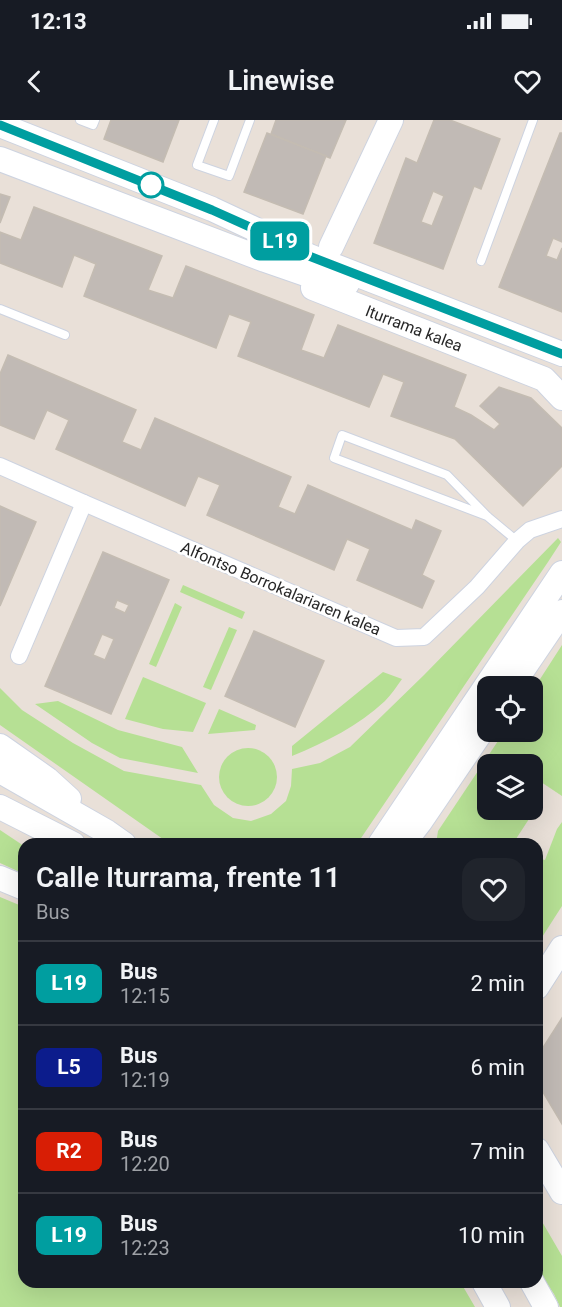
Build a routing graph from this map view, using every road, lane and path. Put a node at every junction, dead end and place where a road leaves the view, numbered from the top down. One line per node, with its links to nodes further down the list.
1 (80, 120): 2 (lane)
2 (95, 120)
3 (214, 120): 4 (lane)
4 (250, 120)
5 (391, 120): 10 (street)
6 (533, 120): 12 (lane)
7 (0, 125): 9 (street, Iturrama kalea)
8 (0, 159): 11 (street, Iturrama kalea)
9 (212, 210): 10 (street, Iturrama kalea); 16 (street, Iturrama kalea)
10 (331, 247): 15 (street, Iturrama kalea)
11 (265, 260): 17 (street, Iturrama kalea); 18 (street, Iturrama kalea)
12 (481, 261)
13 (0, 309): 14 (lane)
14 (65, 335)
15 (562, 336)
16 (562, 354)
17 (562, 365)
18 (562, 398)
19 (0, 465): 20 (street, Alfontso Borrokalariaren kalea)
20 (84, 503): 23 (street, Alfontso Borrokalariaren kalea); 26 (street)
21 (487, 516): 21 (lane); 23 (lane)
22 (559, 522): 23 (street, Alfontso Borrokalariaren kalea)
23 (517, 541)
24 (562, 573): 36 (street)
25 (562, 612): 27 (street)
26 (19, 656)
27 (518, 676)
28 (477, 739): 32 (street)
29 (0, 746): 35 (street)
30 (0, 771): 35 (street)
31 (3, 809): 33 (street); 34 (street)
32 (418, 833)
33 (45, 838)
34 (61, 838)
35 (115, 838)
36 (384, 838)
37 (0, 878): 38 (street)
38 (18, 886)
39 (562, 948): 40 (street)
40 (543, 978)
41 (543, 1160): 42 (street)
42 (562, 1192)
43 (487, 1288): 45 (street)
44 (535, 1288): 46 (street)
45 (498, 1307)
46 (546, 1307)

